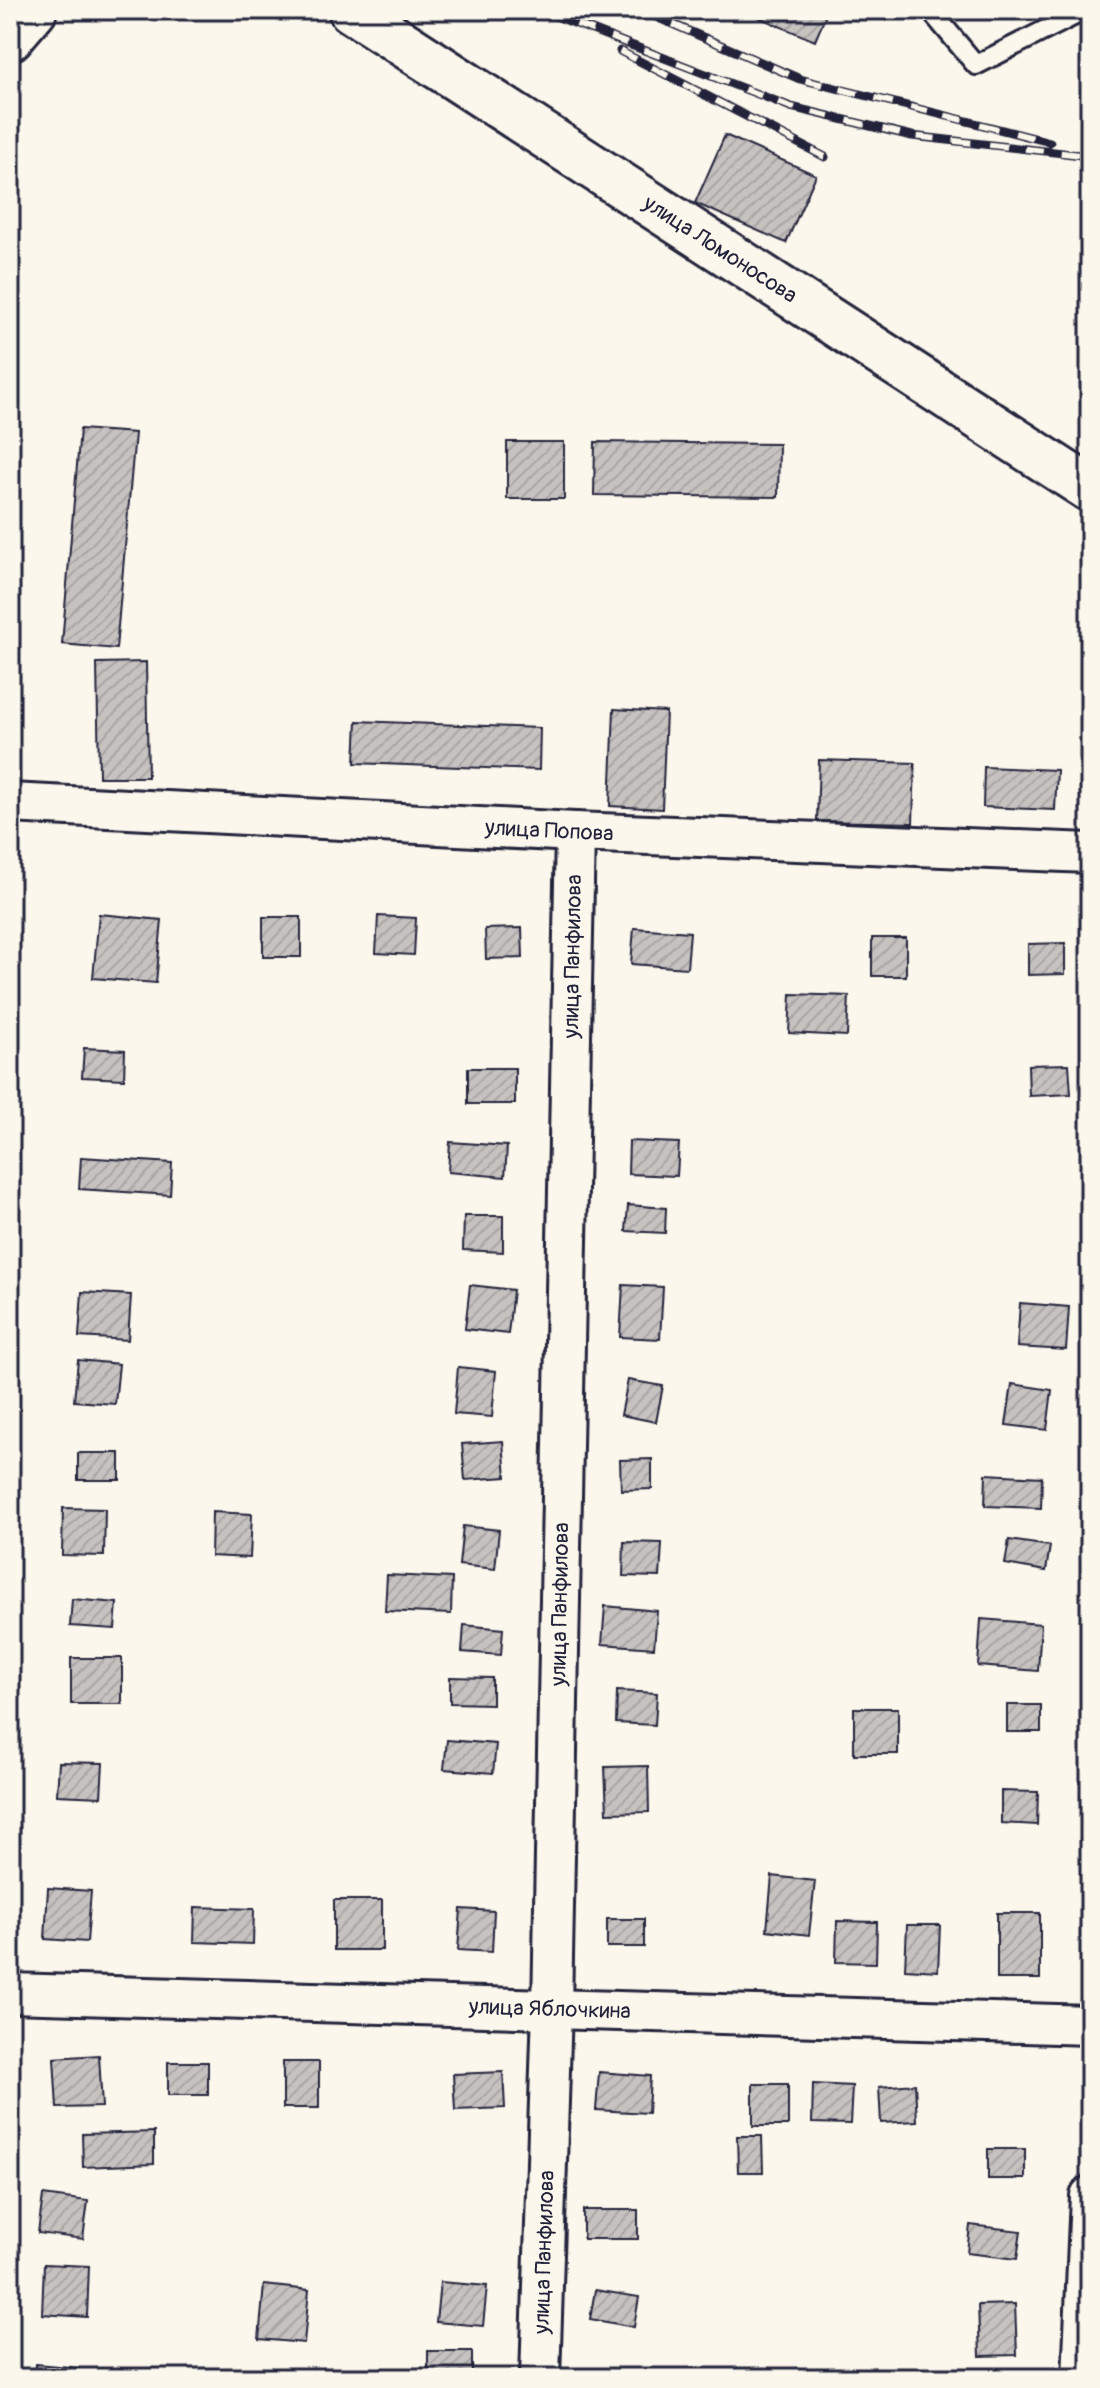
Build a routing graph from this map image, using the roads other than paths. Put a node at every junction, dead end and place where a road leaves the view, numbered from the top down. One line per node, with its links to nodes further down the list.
1 (351, 10): 4 (street, улица Ломоносова)
2 (930, 10): 3 (lane)
3 (1085, 10)
4 (1090, 489)
5 (10, 803): 6 (street, улица Попова)
6 (575, 832): 7 (street, улица Попова); 9 (street, улица Панфилова)
7 (1090, 853)
8 (10, 1993): 9 (street, улица Яблочкина)
9 (552, 2008): 10 (street, улица Яблочкина); 12 (street, улица Панфилова)
10 (1090, 2025)
11 (1090, 2196): 13 (street)
12 (540, 2378)
13 (1082, 2378)

